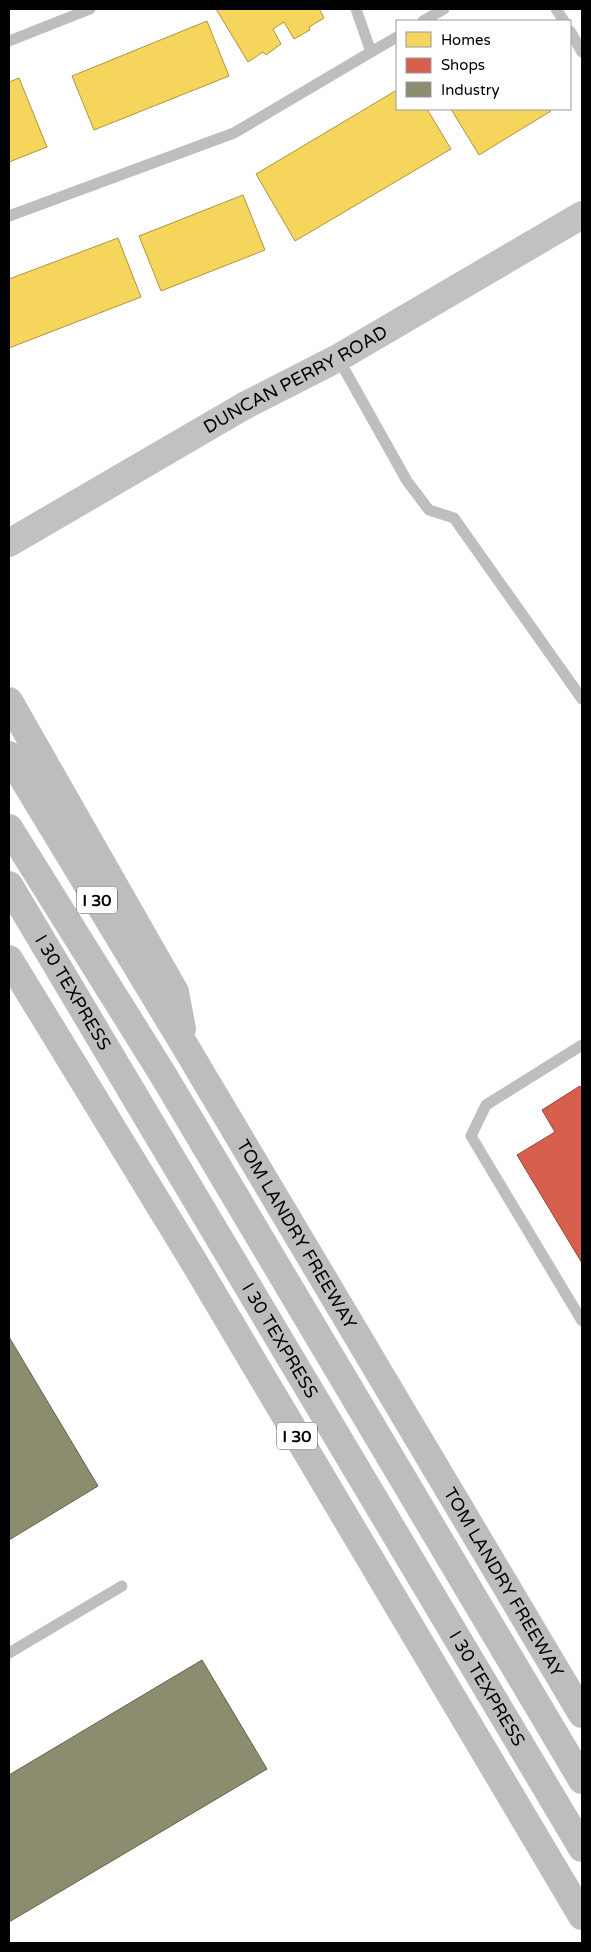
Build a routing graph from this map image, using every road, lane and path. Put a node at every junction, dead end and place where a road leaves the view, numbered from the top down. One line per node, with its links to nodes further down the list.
1 (90, 9): 9 (lane)
2 (356, 9): 10 (lane)
3 (444, 9): 5 (lane)
4 (556, 9): 6 (lane)
5 (425, 20)
6 (563, 20)
7 (571, 33): 11 (lane)
8 (396, 37): 10 (lane)
9 (9, 41)
10 (371, 52): 13 (lane)
11 (582, 52)
12 (582, 215): 14 (street, DUNCAN PERRY ROAD)
13 (9, 216)
14 (338, 358): 15 (street, DUNCAN PERRY ROAD); 16 (lane)
15 (9, 543)
16 (582, 699)
17 (9, 701): 23 (highway)
18 (9, 755): 23 (highway, TOM LANDRY FREEWAY / I 30)
19 (9, 828): 28 (highway, I 30 TEXPRESS)
20 (9, 885): 29 (highway, I 30 TEXPRESS)
21 (9, 959): 30 (highway, I 30)
22 (582, 1045): 24 (lane)
23 (185, 1046): 27 (highway, TOM LANDRY FREEWAY / I 30)
24 (582, 1321)
25 (122, 1586): 26 (lane)
26 (9, 1653)
27 (582, 1714)
28 (582, 1780)
29 (582, 1848)
30 (582, 1916)

